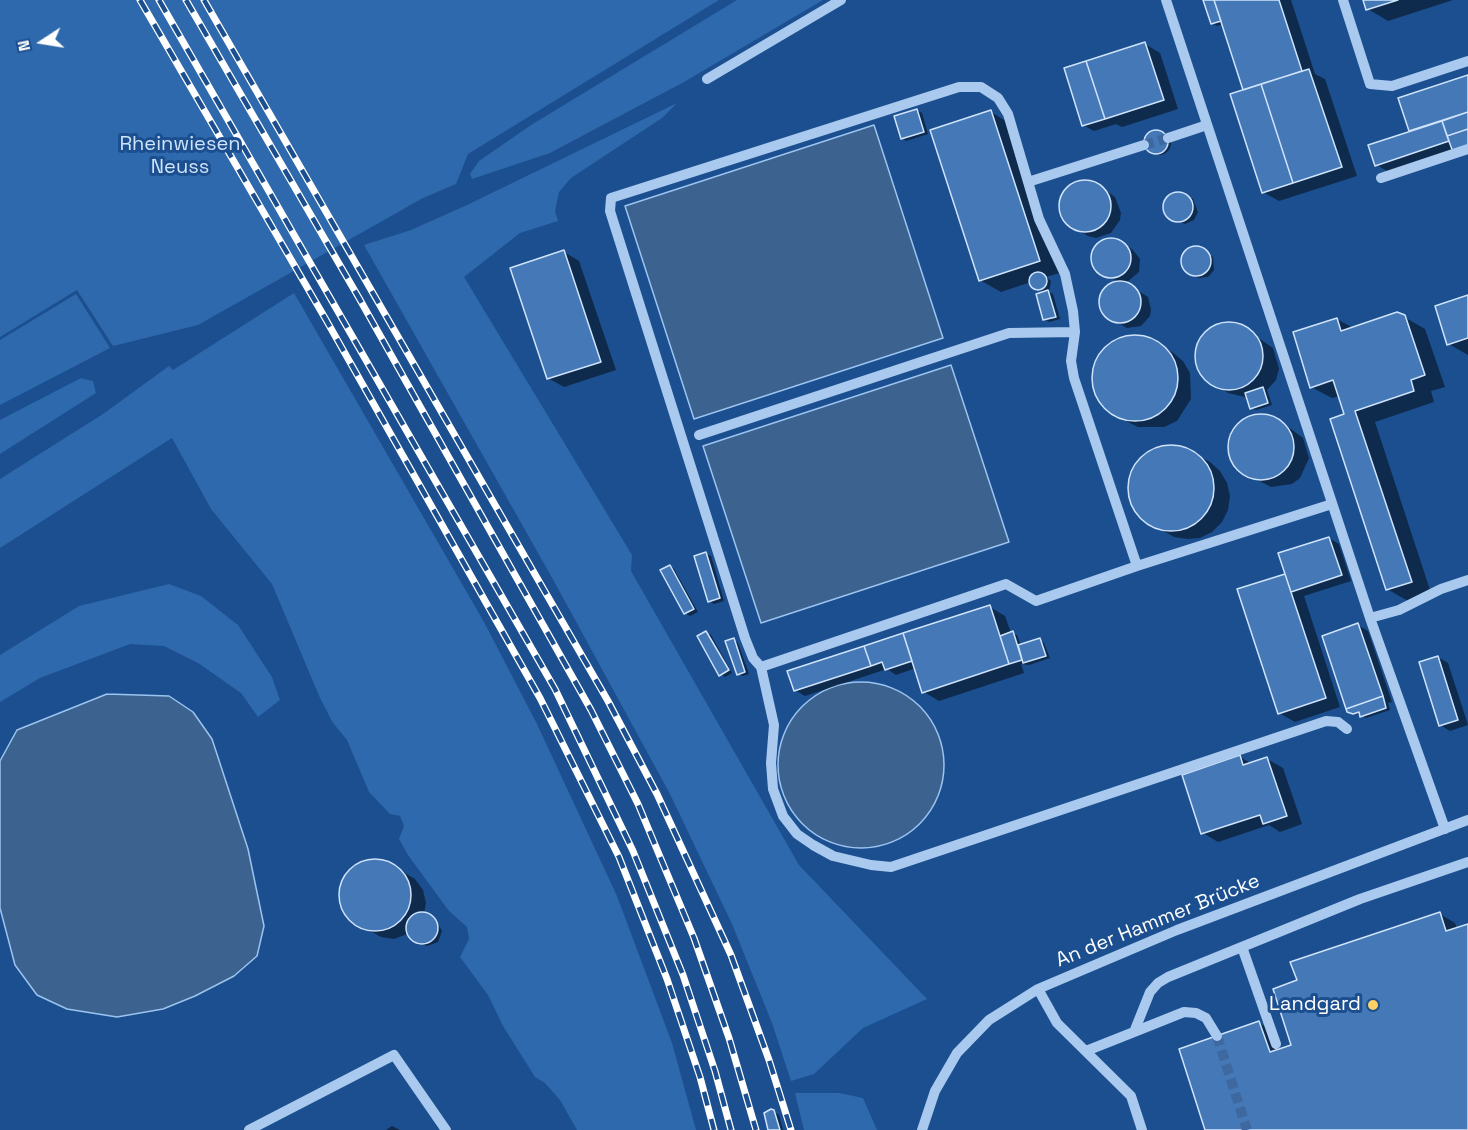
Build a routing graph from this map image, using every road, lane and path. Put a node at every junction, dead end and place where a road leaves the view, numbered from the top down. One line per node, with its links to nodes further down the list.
1 (841, 0): 5 (street)
2 (1166, 0): 6 (street)
3 (1343, 0): 4 (street)
4 (1468, 60)
5 (707, 78)
6 (1207, 125): 7 (street); 14 (street)
7 (1168, 138)
8 (1144, 145): 11 (street)
9 (1468, 149): 10 (street)
10 (1381, 178)
11 (1028, 182): 12 (street); 18 (street)
12 (1075, 332): 13 (street); 15 (street)
13 (699, 435)
14 (1332, 504): 15 (street); 17 (street)
15 (1137, 566): 18 (street)
16 (1468, 580): 17 (street)
17 (1370, 618): 21 (street)
18 (761, 667): 19 (street)
19 (1347, 729)
20 (1468, 820): 21 (street, An der Hammer Brücke)
21 (1445, 829): 24 (street, An der Hammer Brücke)
22 (1468, 862): 23 (street)
23 (1242, 947): 25 (street); 27 (street)
24 (1038, 989): 28 (street); 31 (street, An der Hammer Brücke)
25 (1134, 1032): 26 (street); 28 (street)
26 (1217, 1036)
27 (1276, 1044)
28 (1086, 1051): 32 (street)
29 (249, 1130): 30 (street)
30 (446, 1130)
31 (922, 1130)
32 (1142, 1130)

